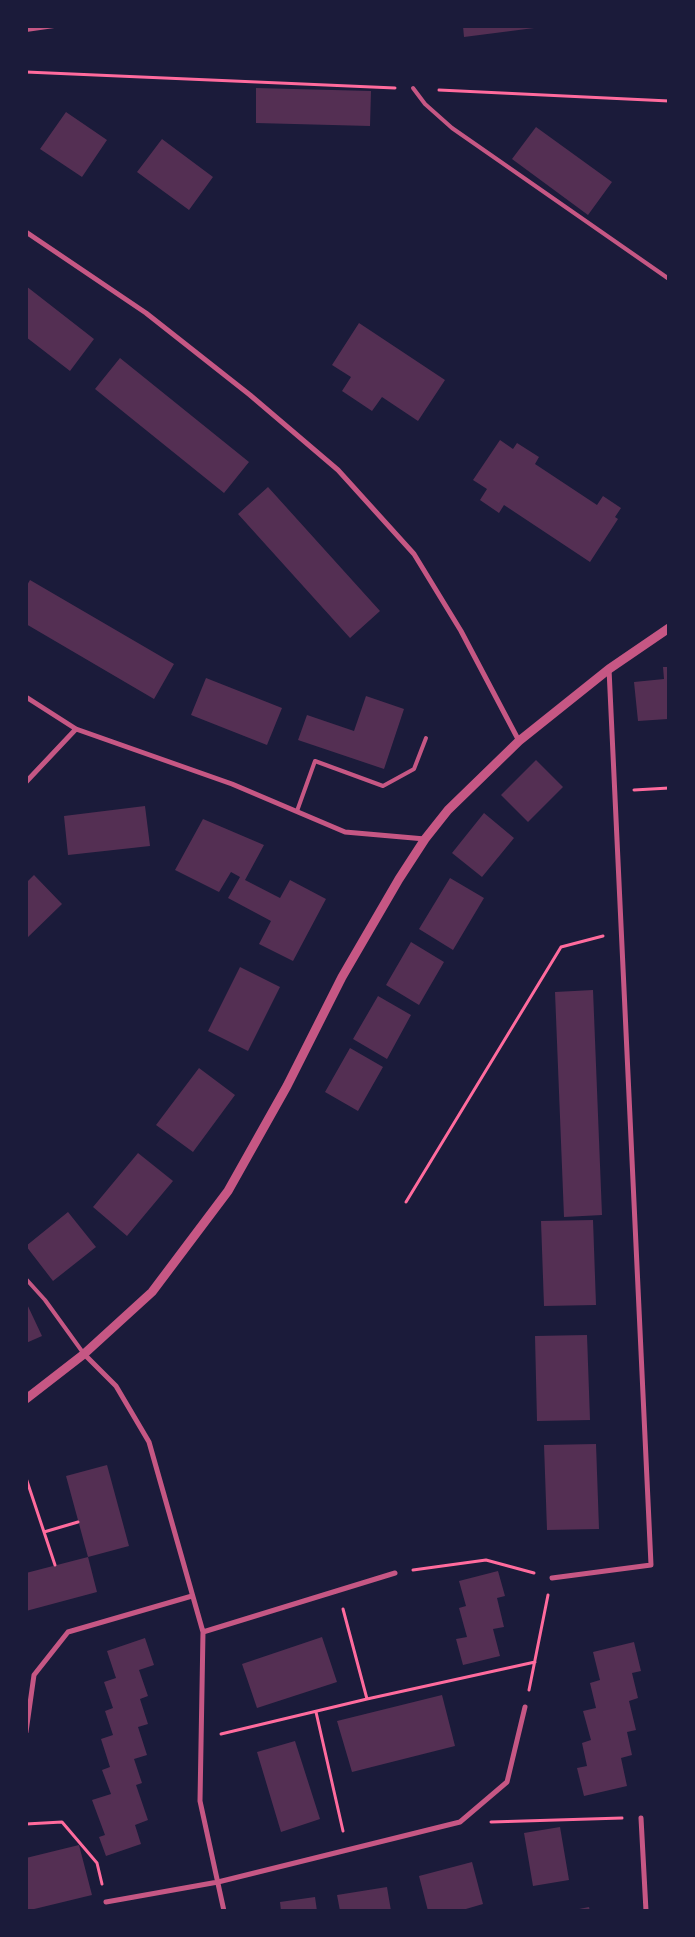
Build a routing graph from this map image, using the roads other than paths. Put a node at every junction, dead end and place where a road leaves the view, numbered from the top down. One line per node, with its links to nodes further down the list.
1 (54, 26): 2 (lane)
2 (26, 30)
3 (413, 88): 5 (lane)
4 (26, 232): 11 (street)
5 (669, 279)
6 (669, 628): 7 (street)
7 (610, 669): 11 (street); 19 (street)
8 (26, 697): 9 (street)
9 (76, 729): 12 (street); 13 (street)
10 (426, 738): 13 (lane)
11 (519, 741): 14 (street)
12 (26, 782)
13 (297, 811): 14 (street)
14 (425, 839): 16 (street)
15 (26, 1279): 16 (lane)
16 (84, 1354): 17 (street); 20 (street)
17 (26, 1400)
18 (395, 1573): 21 (street)
19 (552, 1578)
20 (192, 1596): 21 (street); 23 (street)
21 (203, 1632): 25 (street)
22 (525, 1707): 25 (street)
23 (26, 1732)
24 (641, 1818): 28 (street)
25 (218, 1882): 26 (street); 27 (street)
26 (106, 1902)
27 (224, 1911)
28 (646, 1911)

